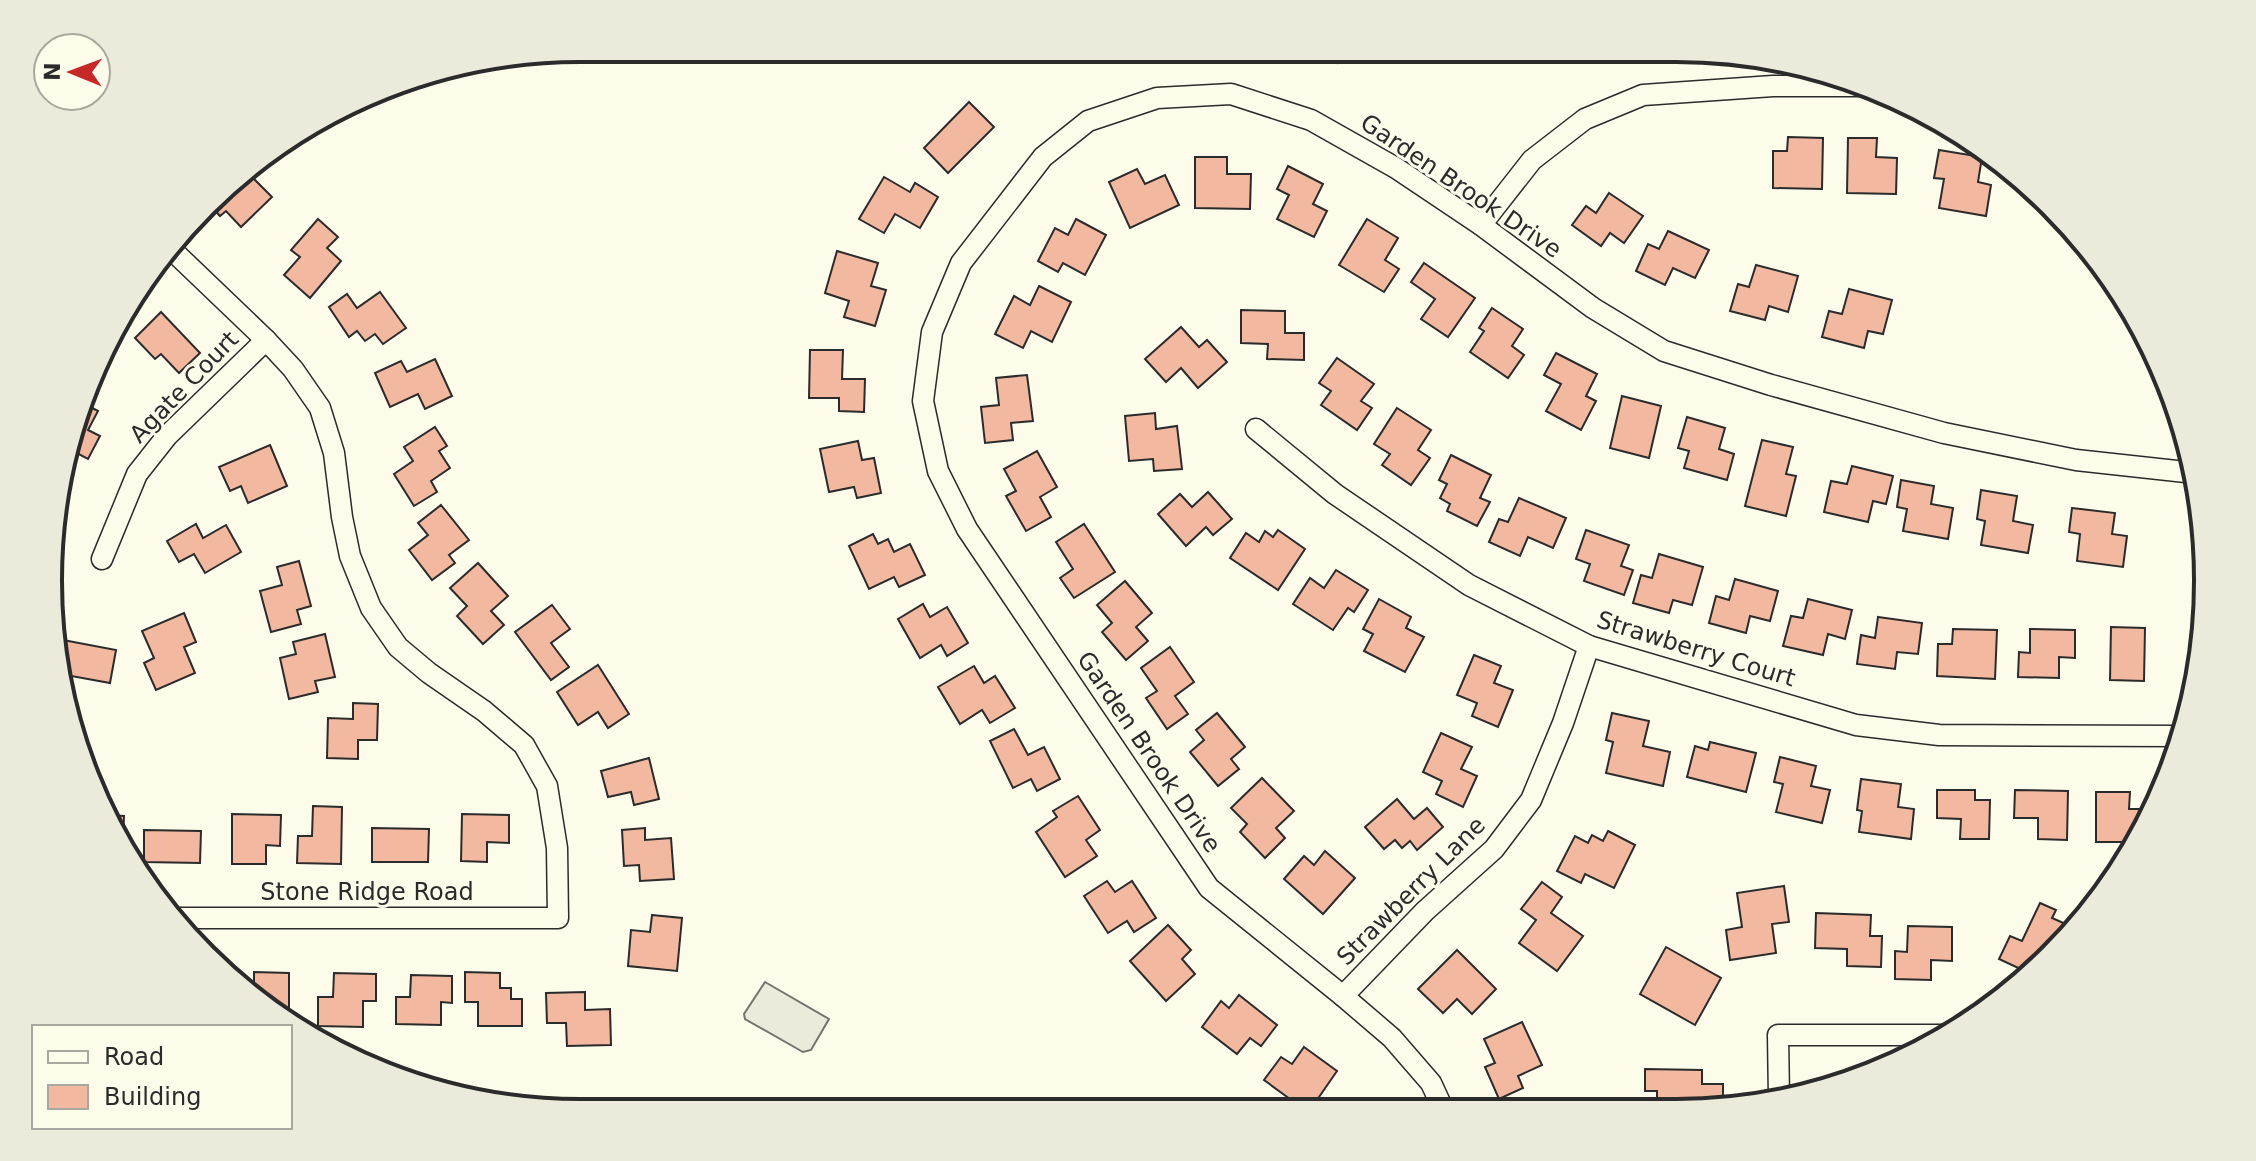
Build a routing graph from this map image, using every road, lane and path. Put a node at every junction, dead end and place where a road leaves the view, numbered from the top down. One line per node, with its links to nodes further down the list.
1 (1829, 86): 2 (street)
2 (1481, 225): 6 (street, Garden Brook Drive); 11 (street, Garden Brook Drive)
3 (177, 255): 4 (street)
4 (266, 340): 7 (street, Agate Court); 10 (street, Stone Ridge Road)
5 (1256, 429): 8 (street, Strawberry Court)
6 (2182, 472)
7 (102, 559)
8 (1589, 646): 9 (street, Strawberry Court); 11 (street, Strawberry Lane)
9 (2169, 736)
10 (188, 918)
11 (1343, 996): 14 (street, Garden Brook Drive)
12 (1926, 1035): 13 (street)
13 (1779, 1089)
14 (1438, 1099)

